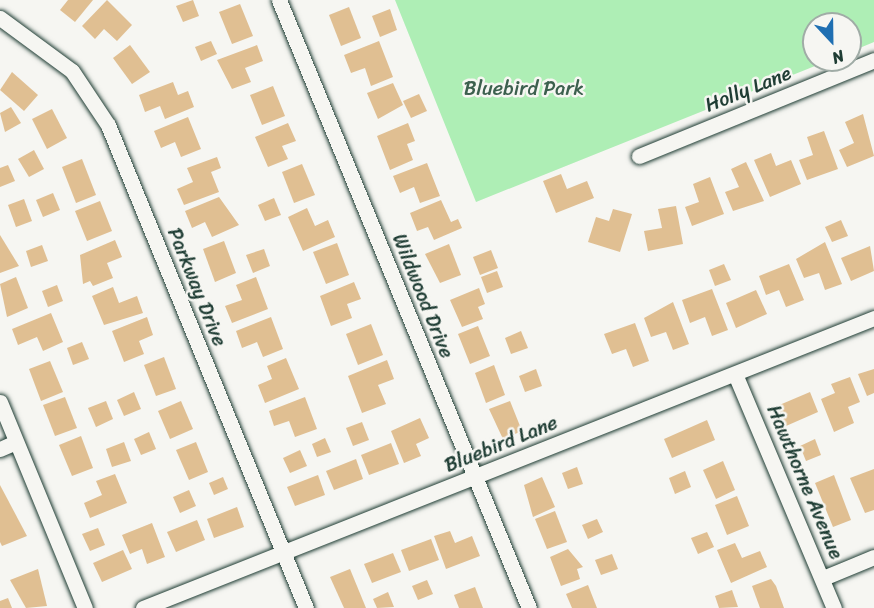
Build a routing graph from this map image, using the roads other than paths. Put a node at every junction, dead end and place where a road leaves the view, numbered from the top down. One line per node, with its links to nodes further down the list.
1 (279, 0): 10 (street, Wildwood Drive)
2 (0, 18): 11 (street, Parkway Drive)
3 (874, 60): 4 (street, Holly Lane)
4 (639, 156)
5 (874, 318): 6 (street, Bluebird Lane)
6 (735, 374): 10 (street, Bluebird Lane); 13 (street, Hawthorne Avenue)
7 (0, 402): 8 (street)
8 (16, 442): 9 (street); 14 (street)
9 (0, 449)
10 (475, 477): 11 (street, Bluebird Lane); 17 (street, Wildwood Drive)
11 (284, 553): 15 (street, Bluebird Lane); 16 (street, Parkway Drive)
12 (874, 557): 13 (street)
13 (823, 578): 18 (street, Hawthorne Avenue)
14 (85, 608)
15 (143, 608)
16 (306, 608)
17 (529, 608)
18 (834, 608)

